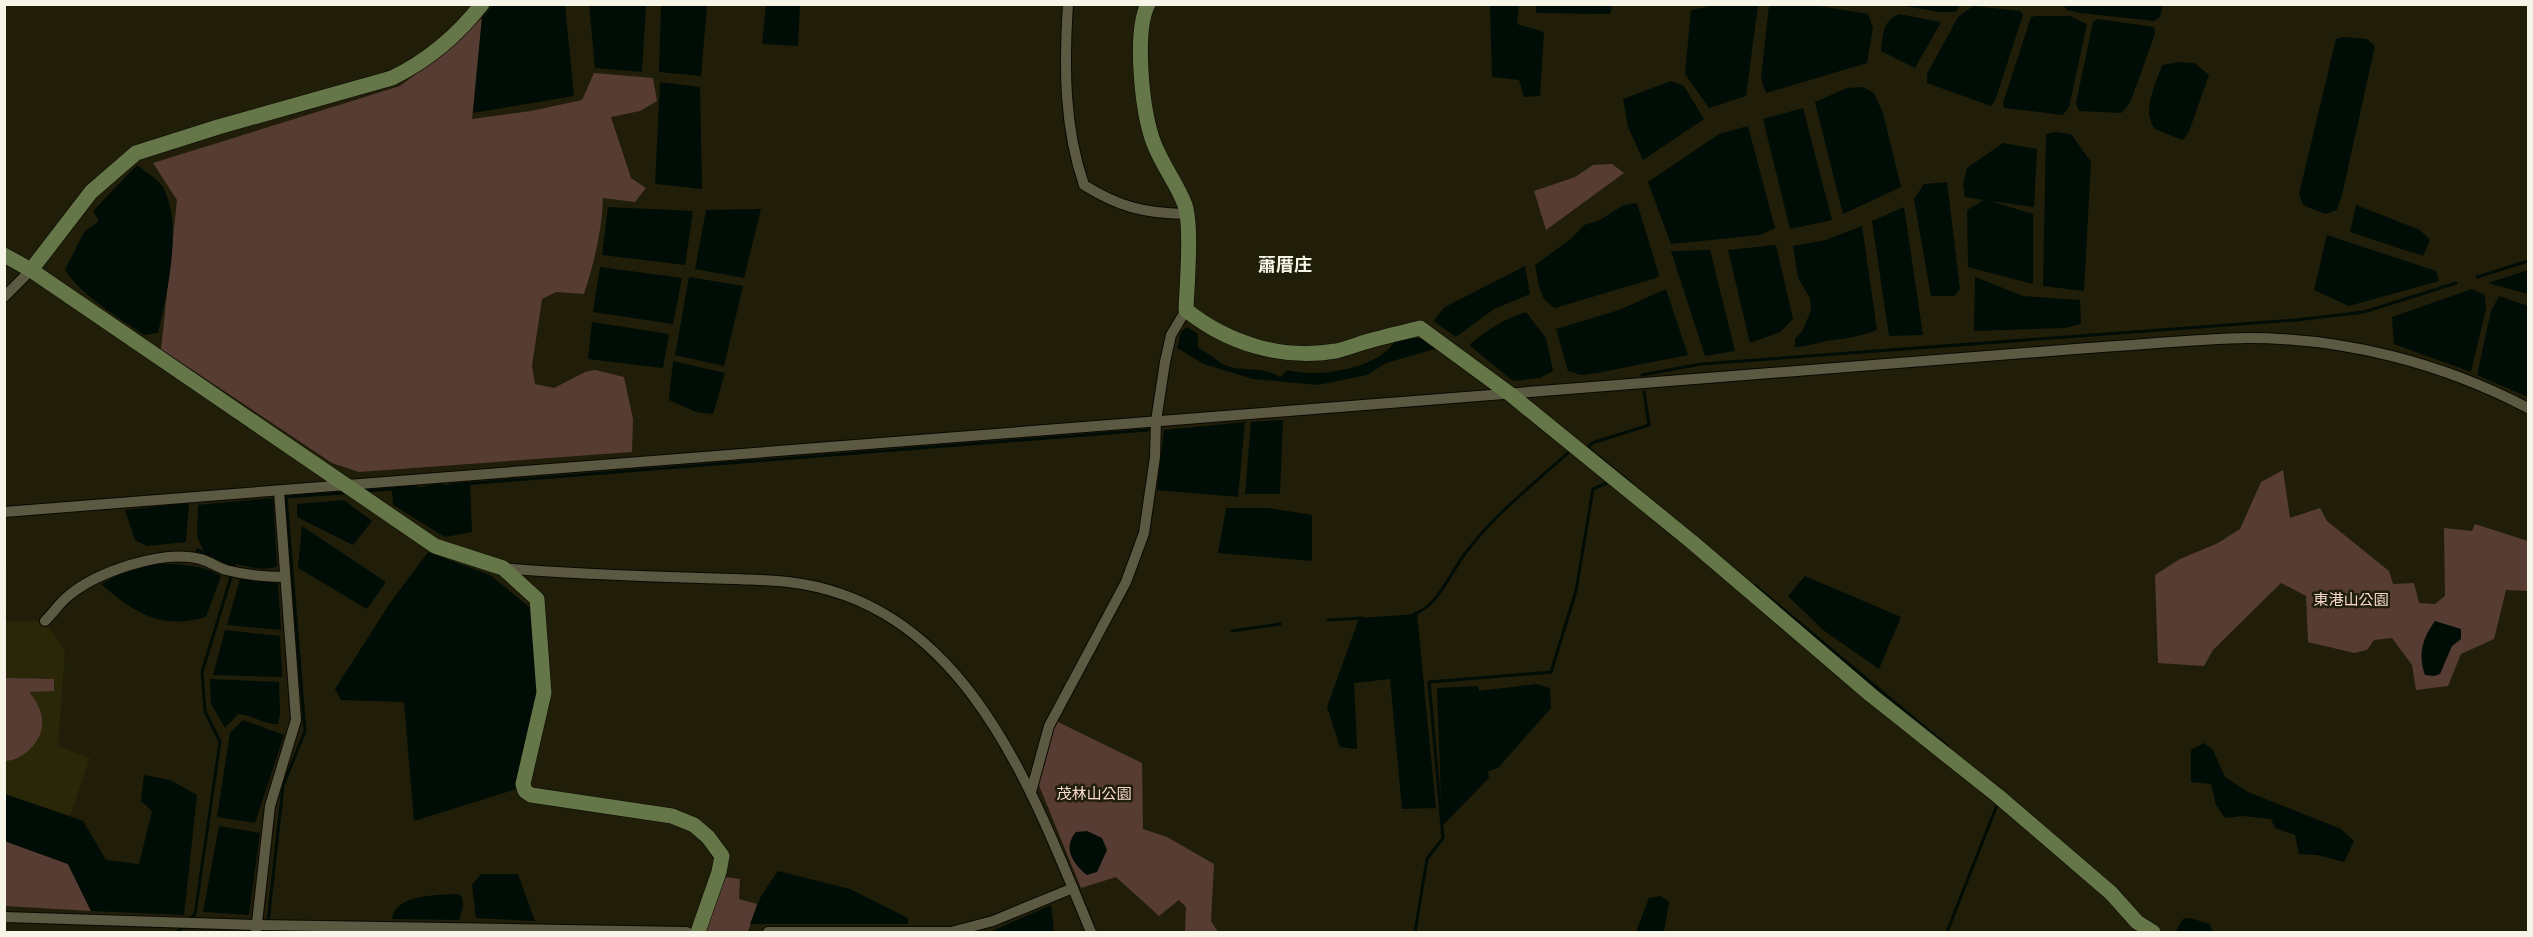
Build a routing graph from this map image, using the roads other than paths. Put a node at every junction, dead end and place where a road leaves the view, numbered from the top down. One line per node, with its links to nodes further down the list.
1 (482, 4): 6 (street)
2 (1068, 4): 4 (street)
3 (1148, 4): 4 (street)
4 (1185, 214): 8 (street)
5 (4, 255): 6 (street)
6 (31, 270): 7 (street); 12 (street)
7 (4, 297)
8 (1186, 310): 9 (street); 11 (street)
9 (1510, 394): 10 (street); 11 (street); 26 (street)
10 (2529, 408)
11 (1156, 421): 12 (street); 18 (street)
12 (344, 484): 13 (street); 15 (street)
13 (279, 490): 14 (street); 16 (street)
14 (4, 512)
15 (503, 568): 18 (street); 23 (street)
16 (285, 578): 17 (street); 21 (street)
17 (45, 621)
18 (1031, 792): 19 (street)
19 (1073, 888): 24 (street); 25 (street)
20 (4, 917): 21 (street)
21 (256, 929): 22 (street)
22 (687, 933)
23 (698, 933)
24 (768, 933)
25 (1091, 933)
26 (2153, 933)

